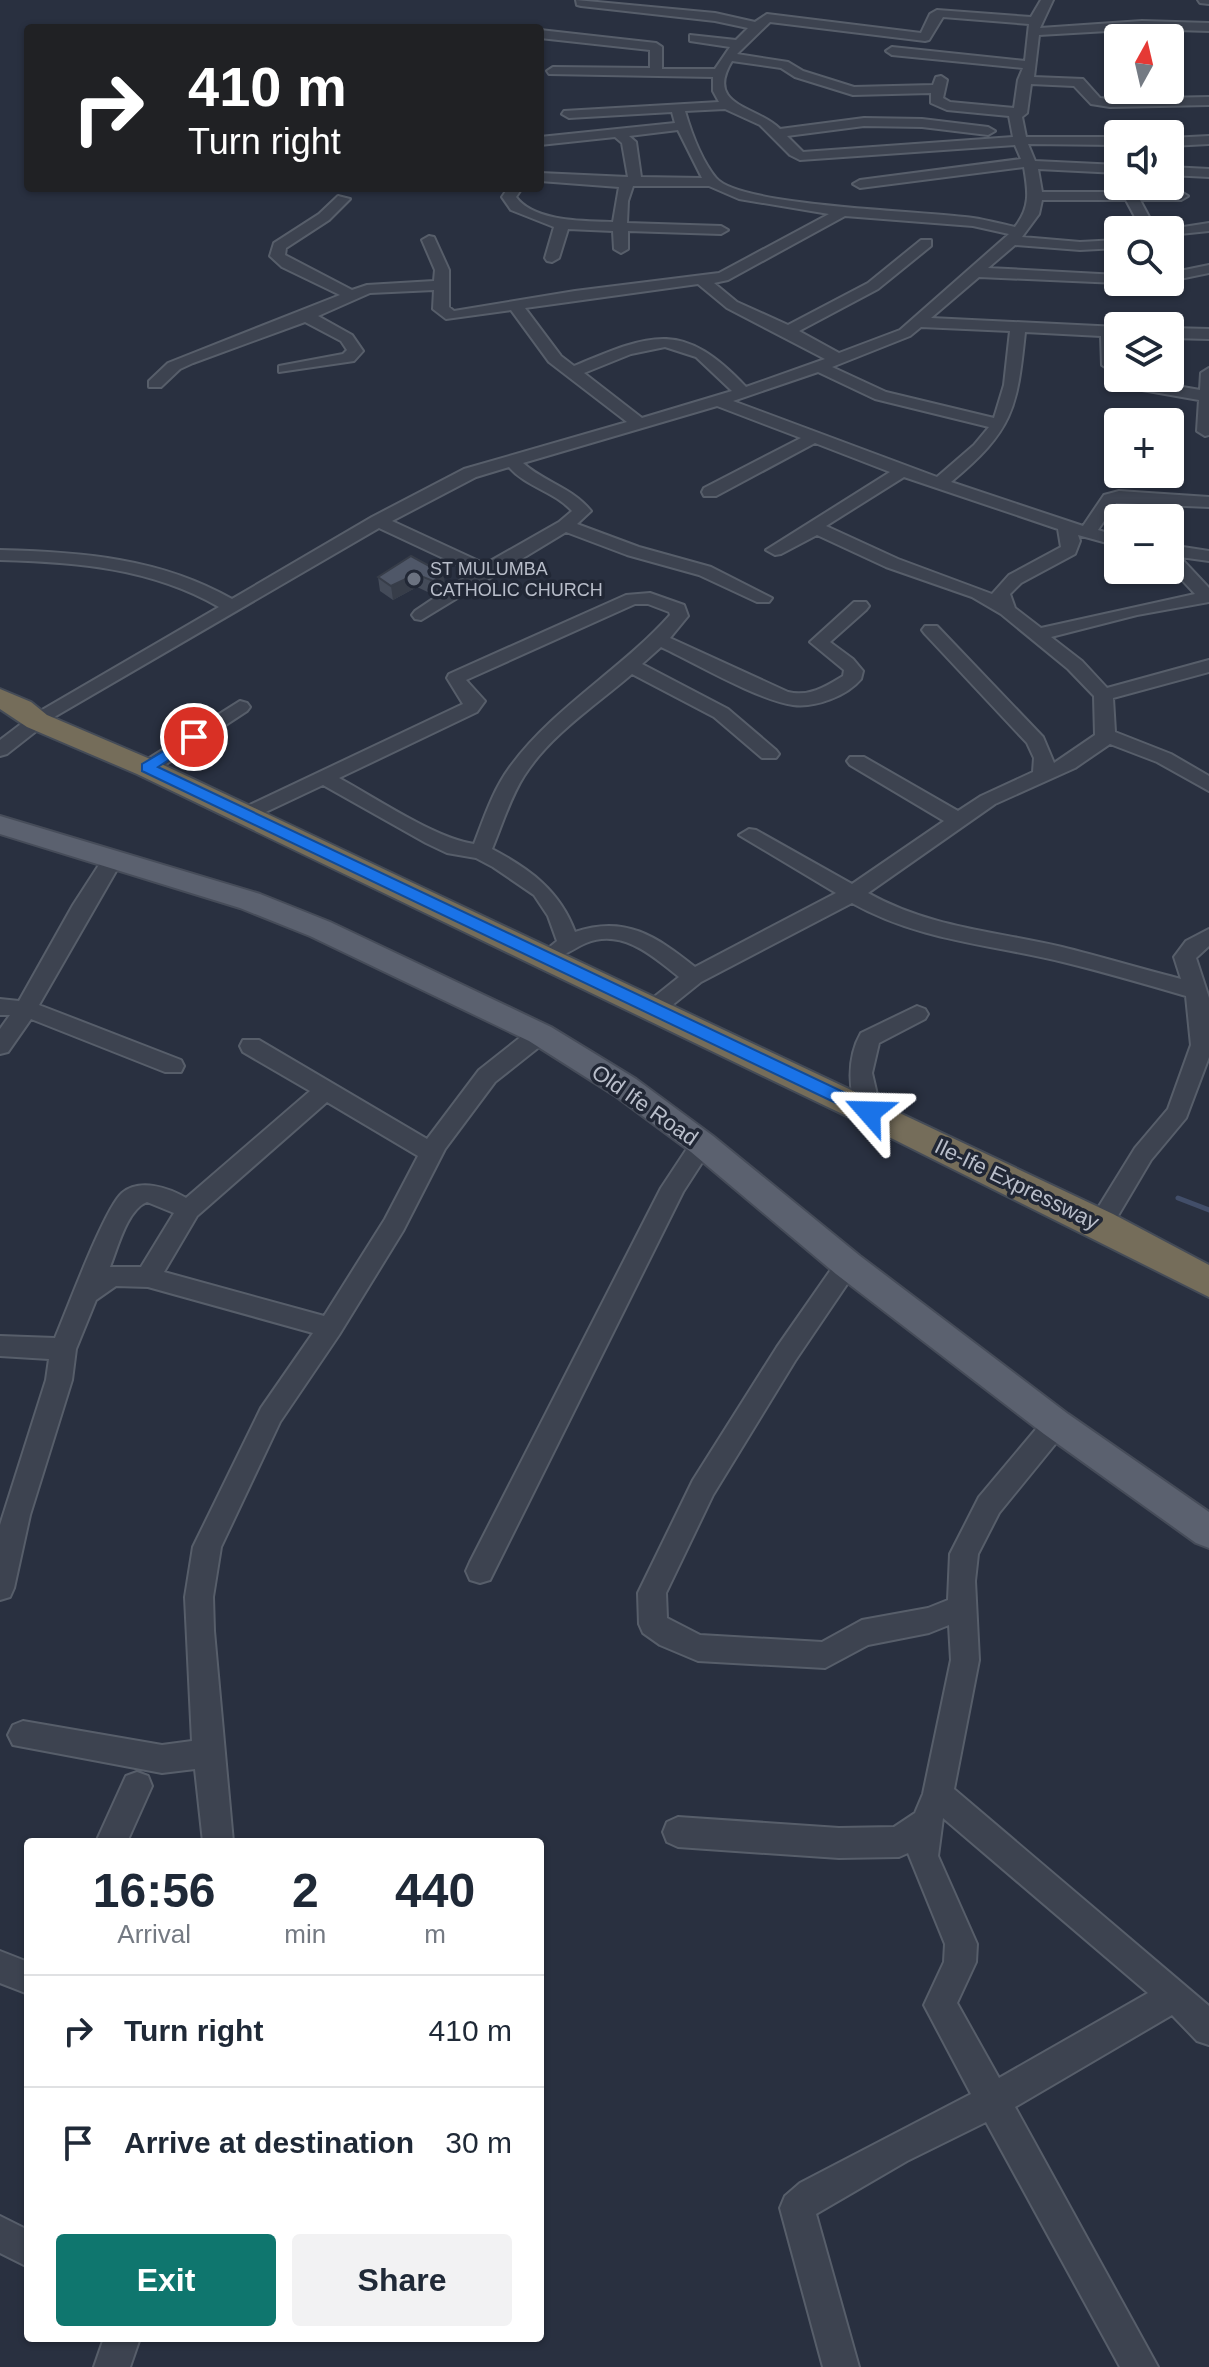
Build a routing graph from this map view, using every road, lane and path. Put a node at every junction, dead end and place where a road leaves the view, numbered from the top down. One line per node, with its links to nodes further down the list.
1 (581, 2): 2 (street)
2 (631, 4): 5 (street)
3 (1035, 14): 4 (street); 9 (street); 18 (street)
4 (1104, 26)
5 (760, 27): 9 (street); 11 (street)
6 (1209, 27): 7 (street)
7 (1184, 29)
8 (544, 34): 16 (street)
9 (925, 37): 13 (street)
10 (694, 38): 11 (street)
11 (737, 44): 15 (street)
12 (892, 51): 13 (street)
13 (910, 53): 14 (street)
14 (949, 55): 18 (street); 20 (street)
15 (729, 57): 19 (street); 20 (street)
16 (656, 70): 17 (street); 19 (street)
17 (553, 71)
18 (1027, 72): 21 (street); 24 (street)
19 (720, 73): 22 (street)
20 (939, 89): 24 (street)
21 (1209, 101)
22 (727, 105): 23 (street); 27 (street)
23 (677, 107): 25 (street); 26 (street)
24 (1020, 113): 29 (street)
25 (569, 114)
26 (682, 126): 28 (street); 40 (street)
27 (778, 133): 29 (street); 29 (street)
28 (619, 134): 31 (street); 39 (street)
29 (1020, 138): 32 (street); 34 (street)
30 (1209, 140): 33 (street)
31 (544, 141)
32 (1104, 141)
33 (1184, 141)
34 (1030, 163): 35 (street); 41 (street); 43 (street)
35 (1104, 168)
36 (1184, 172): 37 (street)
37 (1209, 173)
38 (544, 177): 39 (street)
39 (632, 181): 40 (street); 48 (street)
40 (711, 182): 46 (street)
41 (860, 184)
42 (512, 192): 47 (street)
43 (1036, 196): 44 (street); 52 (street)
44 (1104, 196)
45 (343, 199): 66 (street)
46 (843, 212): 52 (street); 63 (street)
47 (562, 225): 48 (street); 57 (street)
48 (617, 225): 50 (street); 56 (street)
49 (1209, 227): 51 (street)
50 (721, 230)
51 (1184, 230)
52 (1015, 236): 55 (street); 59 (street)
53 (429, 240): 65 (street)
54 (926, 243): 71 (street)
55 (1104, 245)
56 (621, 249)
57 (552, 258)
58 (1209, 269): 60 (street)
59 (976, 272): 62 (street); 69 (street)
60 (1192, 273): 61 (street); 64 (street)
61 (1184, 274)
62 (1104, 278)
63 (703, 281): 67 (street); 71 (street)
64 (1209, 282)
65 (439, 285): 66 (street); 67 (street)
66 (351, 295): 68 (street)
67 (516, 306): 78 (street)
68 (306, 316): 77 (street); 80 (street)
69 (920, 322): 70 (street); 75 (street)
70 (1018, 329): 72 (street); 86 (street)
71 (788, 331): 75 (street)
72 (1104, 332)
73 (1184, 333): 74 (street)
74 (1209, 334)
75 (839, 360): 76 (street)
76 (820, 367): 82 (street); 86 (street)
77 (285, 369)
78 (574, 372): 82 (street); 85 (street)
79 (1209, 373): 83 (street)
80 (155, 384)
81 (1183, 392): 83 (street)
82 (743, 393): 84 (street)
83 (1207, 394): 87 (street)
84 (719, 401): 85 (street); 88 (street)
85 (639, 423): 89 (street)
86 (998, 424): 91 (street)
87 (1205, 431)
88 (812, 438): 90 (street); 92 (street)
89 (512, 459): 94 (street); 95 (street)
90 (901, 470): 91 (street); 97 (street)
91 (939, 484): 96 (street)
92 (710, 492)
93 (1209, 502): 98 (street)
94 (378, 521): 105 (street); 107 (street)
95 (565, 526): 105 (street); 109 (street)
96 (1066, 527): 98 (street); 110 (street)
97 (817, 528): 100 (street); 110 (street)
98 (1087, 533): 99 (street)
99 (1104, 537)
100 (775, 550)
101 (1184, 554): 103 (street)
102 (0, 555): 106 (street)
103 (1209, 556)
104 (1184, 569): 108 (street)
105 (486, 571): 113 (street)
106 (209, 592): 107 (street); 112 (street)
107 (255, 594): 112 (street)
108 (1208, 597): 115 (street)
109 (763, 598)
110 (1004, 602): 115 (street)
111 (860, 606): 116 (street)
112 (232, 607): 122 (street)
113 (421, 615)
114 (931, 630): 128 (street)
115 (1039, 634): 119 (street)
116 (660, 640): 117 (street); 129 (street)
117 (628, 665): 125 (street); 136 (street)
118 (1209, 666): 119 (street)
119 (1103, 695): 123 (street)
120 (0, 698): 122 (highway, Ile-Ife Expressway)
121 (240, 707): 127 (street)
122 (21, 721): 124 (street); 127 (highway, Ile-Ife Expressway); 163 (highway, Ile-Ife Expressway)
123 (1105, 735): 128 (street); 130 (street)
124 (0, 750)
125 (769, 754)
126 (857, 761): 133 (street)
127 (147, 768): 132 (highway, Ile-Ife Expressway)
128 (1043, 773): 133 (street)
129 (325, 778): 132 (street); 136 (street)
130 (1209, 785)
131 (0, 811): 165 (main road, Old Ife Road)
132 (244, 815): 140 (highway, Ile-Ife Expressway)
133 (958, 820): 138 (street)
134 (0, 825): 137 (main road, Old Ife Road)
135 (749, 835): 138 (street)
136 (481, 852): 140 (street)
137 (113, 859): 146 (street); 149 (main road, Old Ife Road)
138 (854, 893): 143 (street); 144 (street)
139 (1209, 936): 141 (street)
140 (556, 950): 143 (street); 147 (highway, Ile-Ife Expressway)
141 (1185, 957): 142 (street); 144 (street)
142 (1209, 968)
143 (693, 977): 147 (street)
144 (1196, 991): 158 (street)
145 (0, 1007): 146 (street)
146 (28, 1009): 150 (street); 152 (street)
147 (652, 1010): 154 (highway, Ile-Ife Expressway)
148 (917, 1014): 154 (street)
149 (540, 1034): 155 (main road, Old Ife Road); 156 (street)
150 (0, 1046)
151 (251, 1046): 153 (street)
152 (173, 1066)
153 (325, 1091): 156 (street); 157 (street)
154 (869, 1112): 158 (highway, Ile-Ife Expressway)
155 (702, 1144): 159 (main road, Old Ife Road); 172 (street)
156 (432, 1153): 164 (street)
157 (188, 1210): 160 (street); 162 (street)
158 (1100, 1224): 161 (highway, Ile-Ife Expressway)
159 (848, 1265): 165 (main road, Old Ife Road); 174 (street)
160 (148, 1277): 162 (street); 164 (street)
161 (1209, 1282)
162 (84, 1295): 167 (street)
163 (1209, 1299)
164 (330, 1328): 176 (street)
165 (947, 1330): 168 (main road, Old Ife Road); 169 (main road, Old Ife Road)
166 (0, 1346): 167 (street)
167 (63, 1349): 170 (street)
168 (1056, 1424): 171 (main road, Old Ife Road); 174 (street)
169 (1209, 1509)
170 (8, 1511): 173 (street)
171 (1209, 1532)
172 (480, 1571)
173 (0, 1588)
174 (962, 1607): 178 (street)
175 (23, 1735): 176 (street)
176 (208, 1753): 181 (street)
177 (137, 1786): 180 (street)
178 (932, 1809): 179 (street); 184 (street); 186 (street)
179 (678, 1832)
180 (113, 1838)
181 (218, 1838)
182 (0, 1967): 183 (street)
183 (24, 1976)
184 (1175, 1995): 185 (street); 186 (street)
185 (1209, 2029)
186 (992, 2101): 191 (street); 192 (street)
187 (0, 2233): 188 (street)
188 (24, 2248)
189 (121, 2342): 190 (street)
190 (112, 2367)
191 (841, 2367)
192 (1140, 2367)

